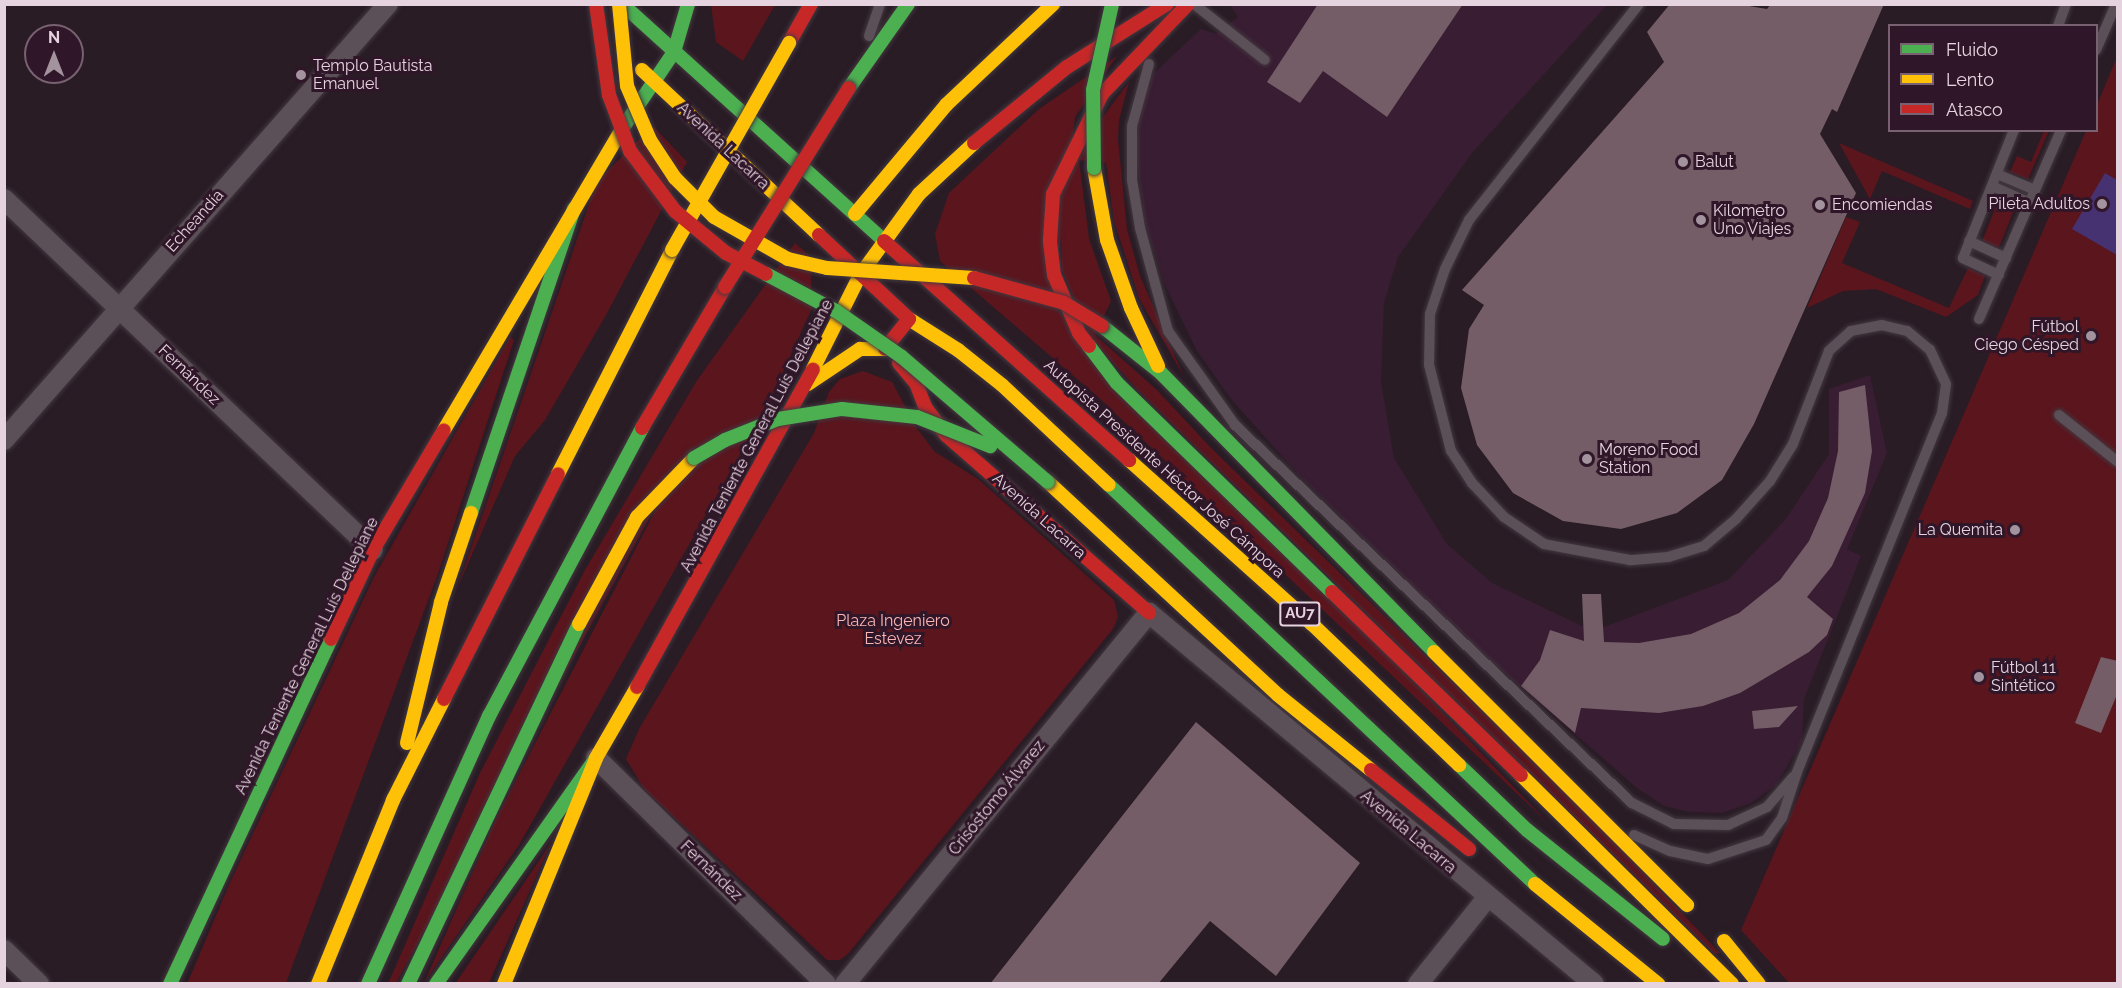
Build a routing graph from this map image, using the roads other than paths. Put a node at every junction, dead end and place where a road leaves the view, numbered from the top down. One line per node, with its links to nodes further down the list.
1 (388, 4): 38 (street, Echeandía)
2 (596, 4): 47 (main road, bridge)
3 (621, 4): 20 (main road); 42 (main road, bridge)
4 (811, 4): 52 (main road, bridge)
5 (880, 4): 23 (lane)
6 (908, 4): 23 (main road)
7 (1053, 4): 32 (main road)
8 (1112, 4): 42 (main road, bridge)
9 (1167, 4): 33 (main road, Avenida Teniente General Luís Dellepiane)
10 (1188, 4): 18 (main road)
11 (1194, 4): 21 (lane)
12 (1639, 4): 51 (lane)
13 (2066, 4): 17 (lane)
14 (2116, 4): 19 (lane)
15 (687, 7): 20 (main road, Avenida Teniente General Luís Dellepiane)
16 (582, 10): 22 (main road, Avenida Lacarra)
17 (2059, 24)
18 (1164, 33): 51 (lane); 74 (main road)
19 (2098, 48)
20 (674, 52): 22 (main road, Avenida Teniente General Luís Dellepiane); 32 (main road)
21 (1265, 60)
22 (654, 81): 31 (main road, Avenida Teniente General Luís Dellepiane); 36 (main road, Avenida Lacarra)
23 (851, 83): 64 (main road, bridge)
24 (2013, 132): 26 (lane)
25 (2060, 132): 28 (lane)
26 (1997, 174): 27 (lane); 28 (lane)
27 (1992, 186): 30 (lane); 34 (lane)
28 (2036, 190): 30 (lane)
29 (4, 199): 38 (street, Fernández)
30 (2030, 203): 35 (lane)
31 (574, 209): 48 (main road, Avenida Teniente General Luís Dellepiane); 52 (main road)
32 (855, 214): 33 (main road)
33 (884, 241): 36 (main road, Avenida Teniente General Luís Dellepiane); 73 (main road, Autopista Presidente Héctor José Cámpora / AU7)
34 (1969, 241): 35 (lane); 37 (lane)
35 (2006, 258): 37 (lane)
36 (860, 275): 39 (main road, Avenida Lacarra); 43 (main road, Avenida Teniente General Luís Dellepiane)
37 (1999, 275): 40 (lane)
38 (119, 308): 45 (street, Echeandía); 48 (street, Fernández)
39 (909, 319): 41 (main road); 57 (main road, AU7)
40 (1979, 319)
41 (885, 349): 43 (main road); 49 (main road, Avenida Lacarra)
42 (1161, 373): 53 (main road)
43 (805, 386): 50 (main road, Avenida Teniente General Luís Dellepiane)
44 (2059, 415): 46 (lane)
45 (4, 440)
46 (2118, 462)
47 (1048, 482): 54 (main road); 65 (main road, bridge)
48 (373, 550): 62 (main road, Avenida Teniente General Luís Dellepiane)
49 (1149, 613): 56 (street, Avenida Lacarra); 69 (street, Crisóstomo Álvarez)
50 (596, 758): 66 (main road); 67 (main road, Avenida Teniente General Luís Dellepiane); 68 (street, Fernández)
51 (1797, 772): 53 (lane)
52 (393, 800): 63 (main road)
53 (1604, 822): 58 (main road)
54 (1480, 858)
55 (1498, 870): 57 (main road)
56 (1487, 898): 70 (street); 71 (street, Avenida Lacarra)
57 (1552, 900): 72 (main road, AU7)
58 (1697, 914)
59 (1714, 931): 75 (main road)
60 (4, 950): 61 (street)
61 (39, 984)
62 (170, 984)
63 (318, 984)
64 (368, 984)
65 (408, 984)
66 (436, 984)
67 (504, 984)
68 (826, 984)
69 (845, 984)
70 (1418, 984)
71 (1594, 984)
72 (1658, 984)
73 (1718, 984)
74 (1732, 984)
75 (1759, 984)

